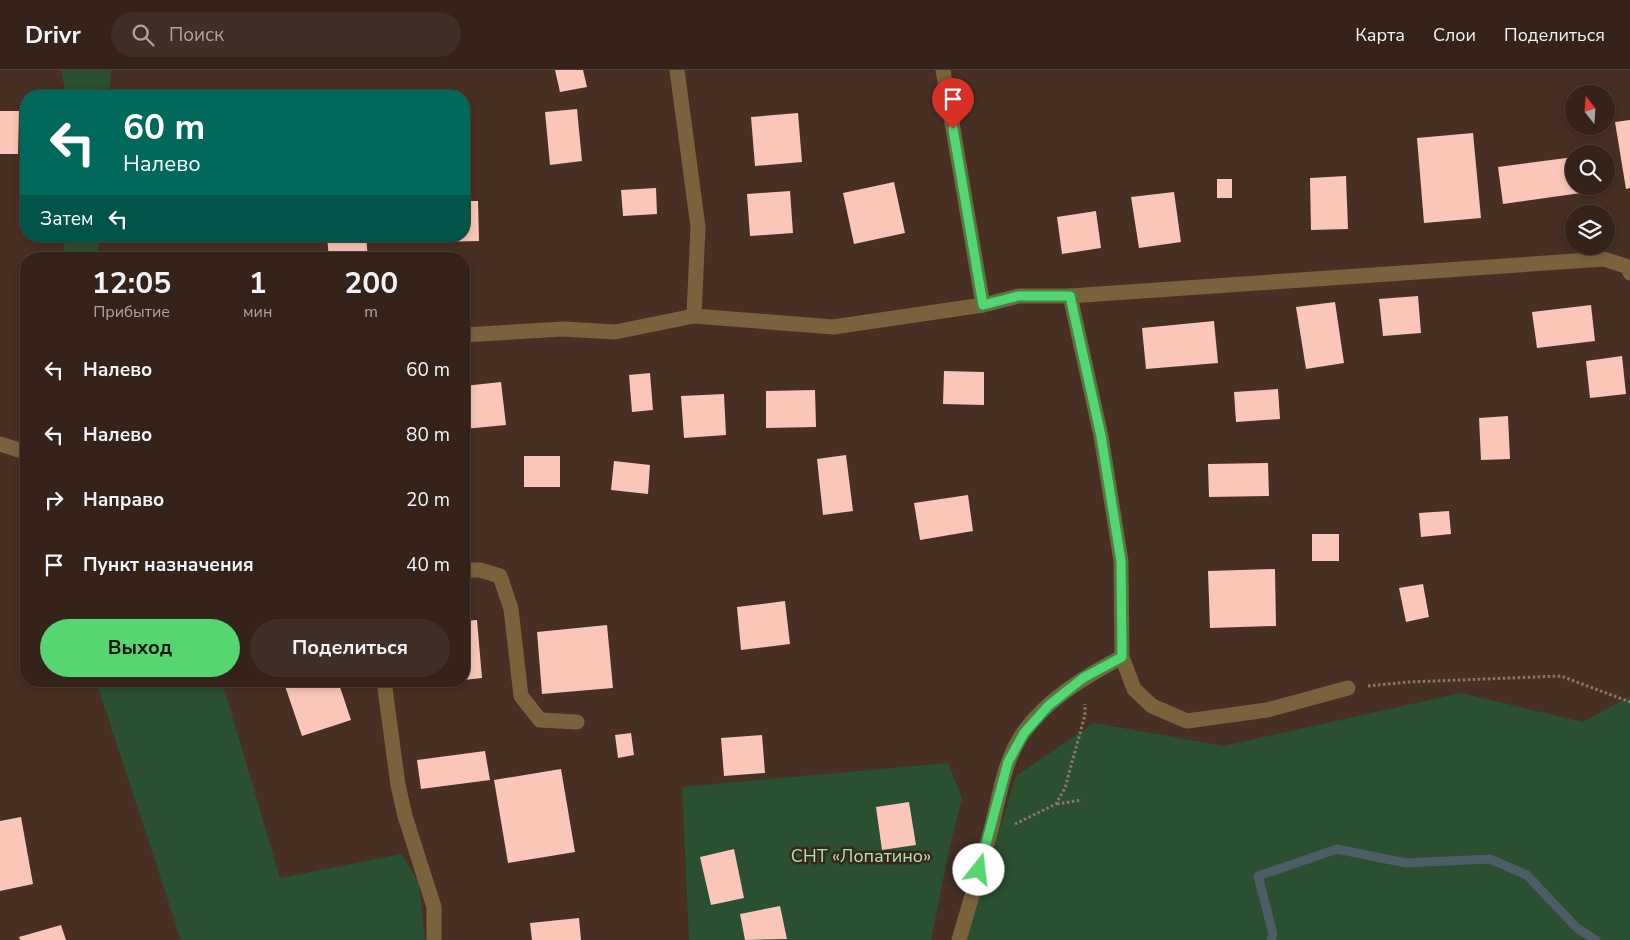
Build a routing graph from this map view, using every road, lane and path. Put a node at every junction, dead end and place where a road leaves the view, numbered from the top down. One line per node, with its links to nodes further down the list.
1 (677, 70): 6 (street)
2 (943, 70): 5 (street)
3 (1630, 273): 4 (street)
4 (1070, 296): 5 (street); 11 (street)
5 (983, 305): 6 (street)
6 (694, 316): 7 (street)
7 (470, 335)
8 (0, 444): 9 (street)
9 (20, 450)
10 (470, 570): 16 (street)
11 (1122, 657): 12 (street); 14 (street)
12 (1083, 678): 18 (path); 19 (street)
13 (385, 687): 20 (street)
14 (1348, 688): 15 (path)
15 (1630, 702)
16 (577, 722)
17 (1082, 800): 18 (path)
18 (1056, 804): 19 (path)
19 (989, 836): 21 (street)
20 (434, 940)
21 (959, 940)

